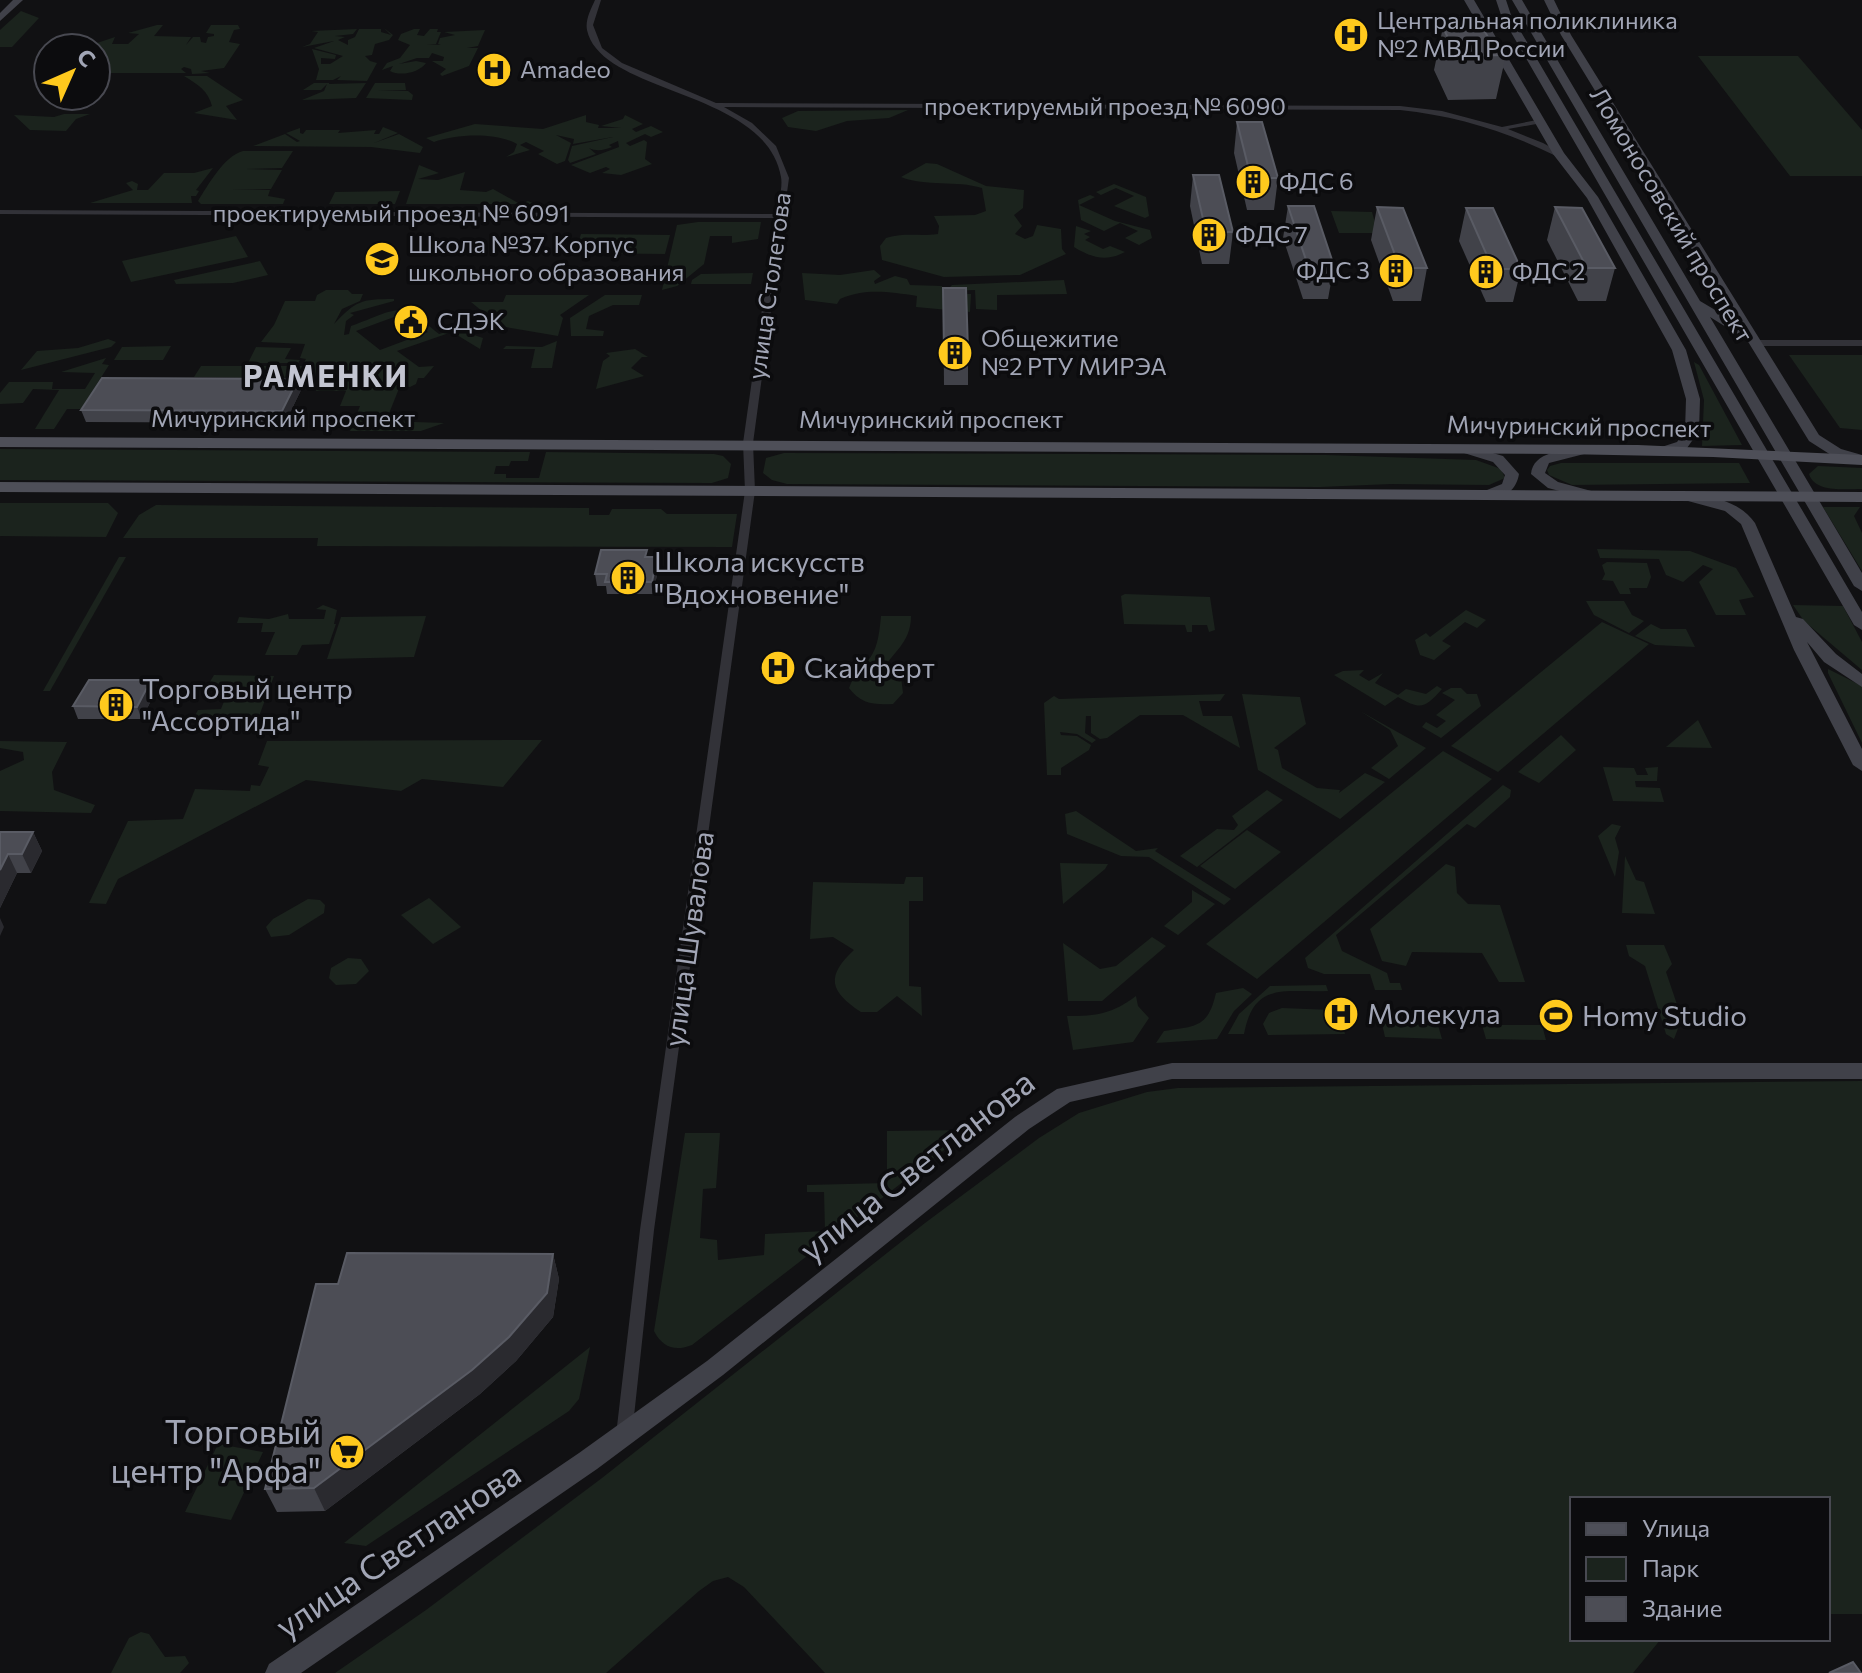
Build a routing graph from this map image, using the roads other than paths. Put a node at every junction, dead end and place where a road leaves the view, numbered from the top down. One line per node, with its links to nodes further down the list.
1 (18, 0): 7 (main road)
2 (598, 0): 8 (street, улица Столетова)
3 (1469, 0): 10 (main road)
4 (1501, 0): 14 (main road, Ломоносовский проспект)
5 (1517, 0): 16 (main road, Ломоносовский проспект)
6 (1549, 0): 11 (main road)
7 (0, 18)
8 (715, 105): 9 (street, проектируемый проезд № 6090); 13 (street, улица Столетова)
9 (782, 105): 12 (street, проектируемый проезд № 6090); 13 (street)
10 (1539, 121): 12 (street, проектируемый проезд № 6090); 15 (main road)
11 (1620, 121): 16 (main road); 22 (main road)
12 (1494, 126): 15 (street, проектируемый проезд № 6090)
13 (763, 132): 19 (street, улица Столетова)
14 (1581, 144): 17 (main road); 24 (main road, Ломоносовский проспект)
15 (1559, 154): 17 (main road)
16 (1606, 154): 20 (main road, Ломоносовский проспект)
17 (1592, 197): 21 (main road)
18 (0, 212): 19 (street, проектируемый проезд № 6091)
19 (781, 216): 26 (street, улица Столетова)
20 (1693, 300): 22 (main road); 31 (main road, Ломоносовский проспект)
21 (1670, 334): 24 (main road); 29 (main road)
22 (1757, 343): 23 (street); 32 (main road)
23 (1862, 343)
24 (1725, 388): 30 (main road, Ломоносовский проспект)
25 (0, 442): 26 (main road, Мичуринский проспект)
26 (748, 443): 27 (main road, Мичуринский проспект); 34 (street, улица Шувалова)
27 (1469, 450): 28 (main road, Мичуринский проспект); 36 (main road)
28 (1583, 450): 29 (main road, Мичуринский проспект); 37 (main road)
29 (1656, 451): 30 (main road, Мичуринский проспект)
30 (1761, 453): 31 (main road, Мичуринский проспект); 35 (main road, Ломоносовский проспект)
31 (1784, 455): 32 (main road, Мичуринский проспект); 39 (main road, Ломоносовский проспект)
32 (1862, 460)
33 (0, 487): 34 (main road)
34 (750, 491): 36 (main road); 47 (street, улица Шувалова)
35 (1781, 493): 38 (main road); 39 (main road); 43 (main road)
36 (1487, 495): 37 (main road)
37 (1598, 497): 38 (main road)
38 (1693, 498): 42 (main road)
39 (1810, 498): 40 (main road); 41 (main road)
40 (1862, 500)
41 (1862, 586)
42 (1787, 611): 44 (main road); 45 (main road)
43 (1862, 625)
44 (1862, 682)
45 (1862, 765)
46 (1862, 1071): 47 (main road, улица Светланова)
47 (624, 1435): 48 (main road, улица Светланова)
48 (278, 1673)

